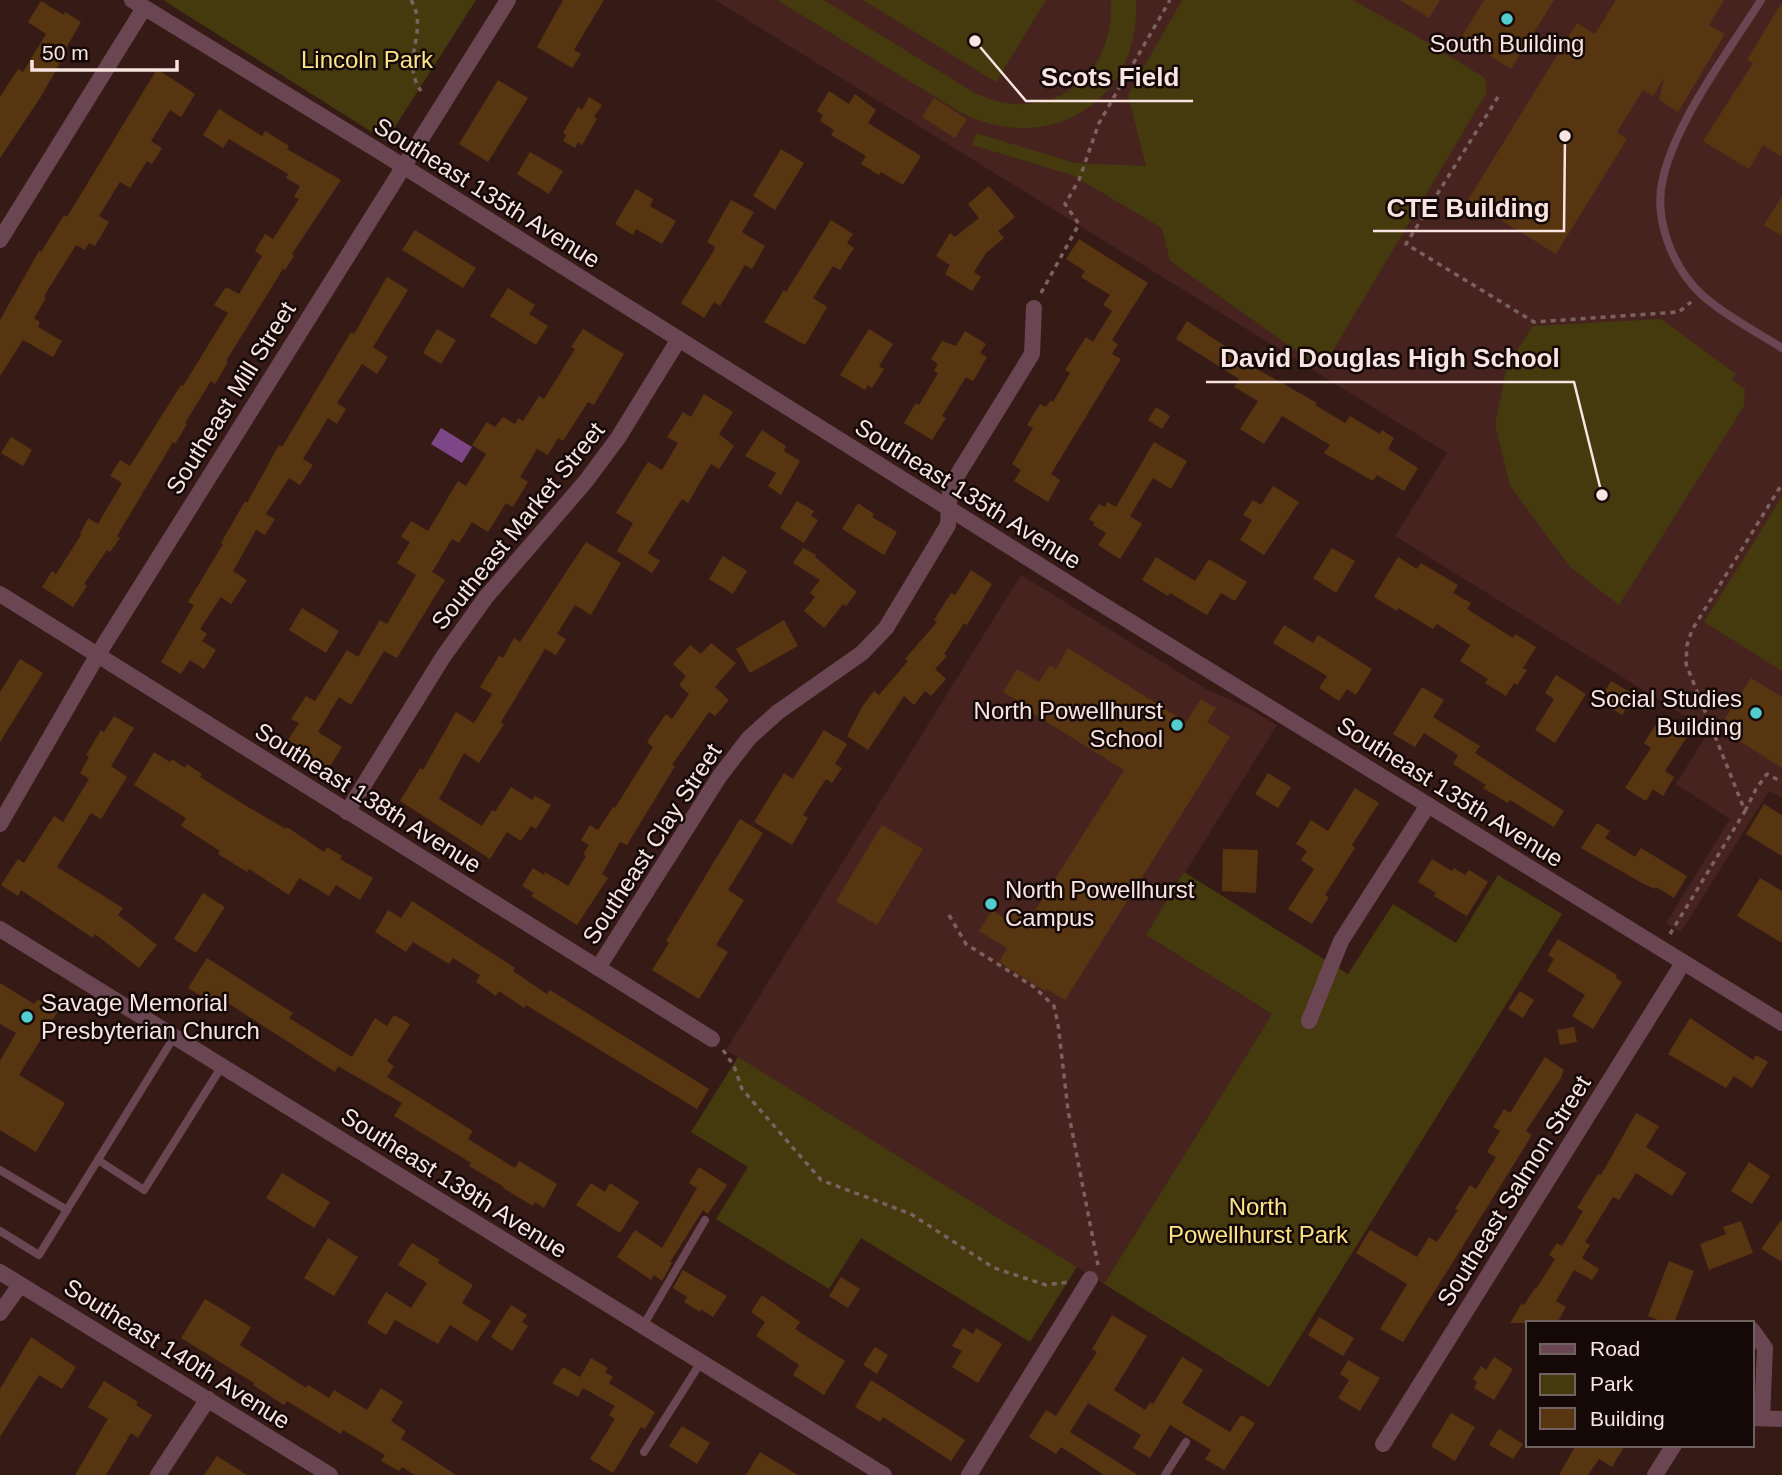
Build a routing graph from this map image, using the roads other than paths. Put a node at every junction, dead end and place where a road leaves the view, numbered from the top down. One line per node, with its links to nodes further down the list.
1 (508, 0): 4 (street, Southeast Mill Street)
2 (1761, 0): 8 (lane)
3 (138, 4): 4 (street, Southeast 135th Avenue); 5 (street)
4 (403, 167): 7 (street, Southeast 135th Avenue); 11 (street, Southeast Mill Street)
5 (0, 240)
6 (1034, 308): 9 (street, Southeast Clay Street)
7 (679, 339): 9 (street, Southeast 135th Avenue); 13 (street, Southeast Market Street)
8 (1782, 348)
9 (949, 509): 12 (street, Southeast 135th Avenue); 17 (street, Southeast Clay Street)
10 (0, 594): 11 (street, Southeast 138th Avenue)
11 (97, 656): 13 (street, Southeast 138th Avenue); 14 (street, Southeast Mill Street)
12 (1428, 805): 16 (street, Southeast 135th Avenue); 18 (street)
13 (347, 812): 17 (street, Southeast 138th Avenue)
14 (0, 824)
15 (0, 929): 20 (street, Southeast 139th Avenue)
16 (1683, 963): 19 (street, Southeast 135th Avenue); 39 (street, Southeast Salmon Street)
17 (598, 968): 21 (street, Southeast 138th Avenue)
18 (1309, 1021)
19 (1782, 1023)
20 (174, 1037): 22 (street, Southeast 139th Avenue); 23 (lane)
21 (712, 1039)
22 (222, 1066): 23 (lane); 32 (street, Southeast 139th Avenue)
23 (97, 1160): 25 (lane)
24 (0, 1170): 25 (lane)
25 (67, 1210): 27 (lane)
26 (705, 1220): 32 (lane)
27 (0, 1231)
28 (0, 1272): 30 (street, Southeast 140th Avenue)
29 (1090, 1279): 45 (street)
30 (20, 1284): 31 (street); 35 (street, Southeast 140th Avenue)
31 (0, 1313)
32 (643, 1326): 34 (street, Southeast 139th Avenue)
33 (1754, 1332): 36 (street)
34 (701, 1362): 41 (lane); 44 (street, Southeast 139th Avenue)
35 (208, 1399): 42 (street); 43 (street, Southeast 140th Avenue)
36 (1757, 1418): 37 (street)
37 (1782, 1419)
38 (1186, 1441): 46 (lane)
39 (1383, 1444)
40 (1673, 1447): 47 (street)
41 (645, 1452)
42 (158, 1475)
43 (330, 1475)
44 (884, 1475)
45 (969, 1475)
46 (1165, 1475)
47 (1655, 1475)

